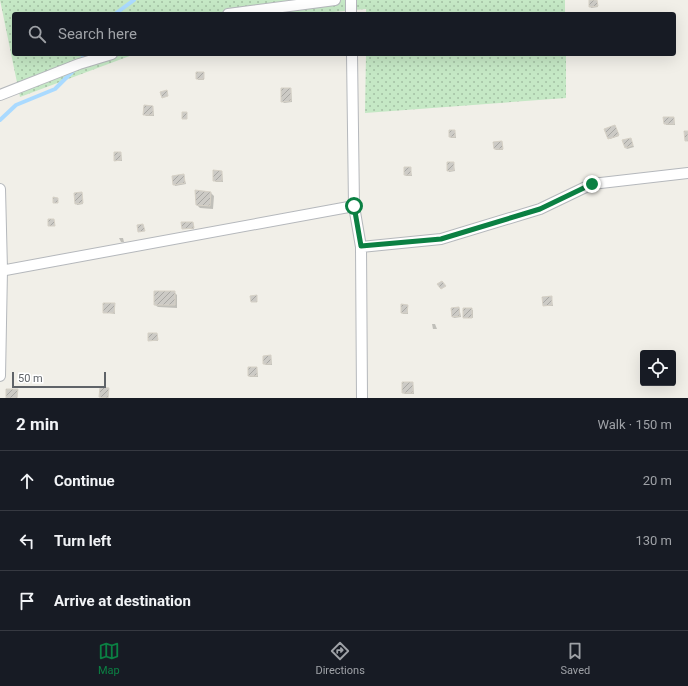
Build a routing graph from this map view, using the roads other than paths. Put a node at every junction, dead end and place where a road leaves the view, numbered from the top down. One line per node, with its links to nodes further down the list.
1 (335, 0): 3 (street)
2 (351, 0): 4 (street)
3 (243, 12)
4 (351, 12)
5 (105, 56): 7 (street)
6 (352, 56): 10 (street)
7 (0, 95)
8 (688, 173): 11 (street)
9 (0, 189): 12 (street)
10 (354, 206): 11 (street); 12 (street)
11 (361, 246): 14 (street)
12 (1, 270): 13 (street)
13 (0, 376)
14 (362, 398)

